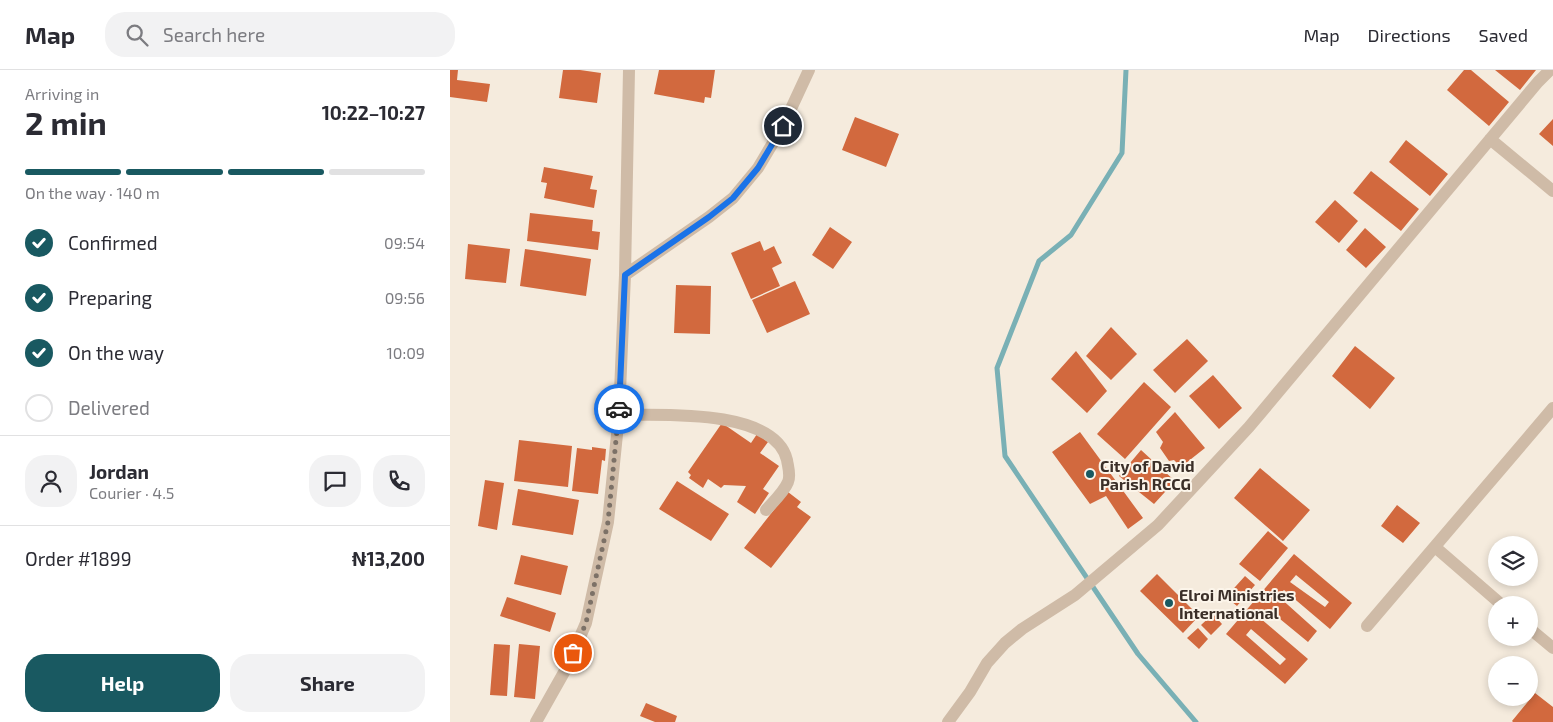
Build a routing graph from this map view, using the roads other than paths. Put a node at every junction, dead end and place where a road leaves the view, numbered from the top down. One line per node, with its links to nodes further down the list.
1 (629, 70): 6 (street)
2 (809, 70): 6 (street)
3 (1550, 70): 4 (street)
4 (1490, 139): 5 (street); 16 (street)
5 (1553, 191)
6 (625, 275): 8 (street)
7 (1553, 408): 10 (street)
8 (619, 415): 9 (street); 15 (street)
9 (766, 510)
10 (1434, 547): 11 (street); 12 (street)
11 (1491, 596)
12 (1367, 626)
13 (1538, 636): 14 (street)
14 (1553, 648)
15 (536, 722)
16 (948, 722)

